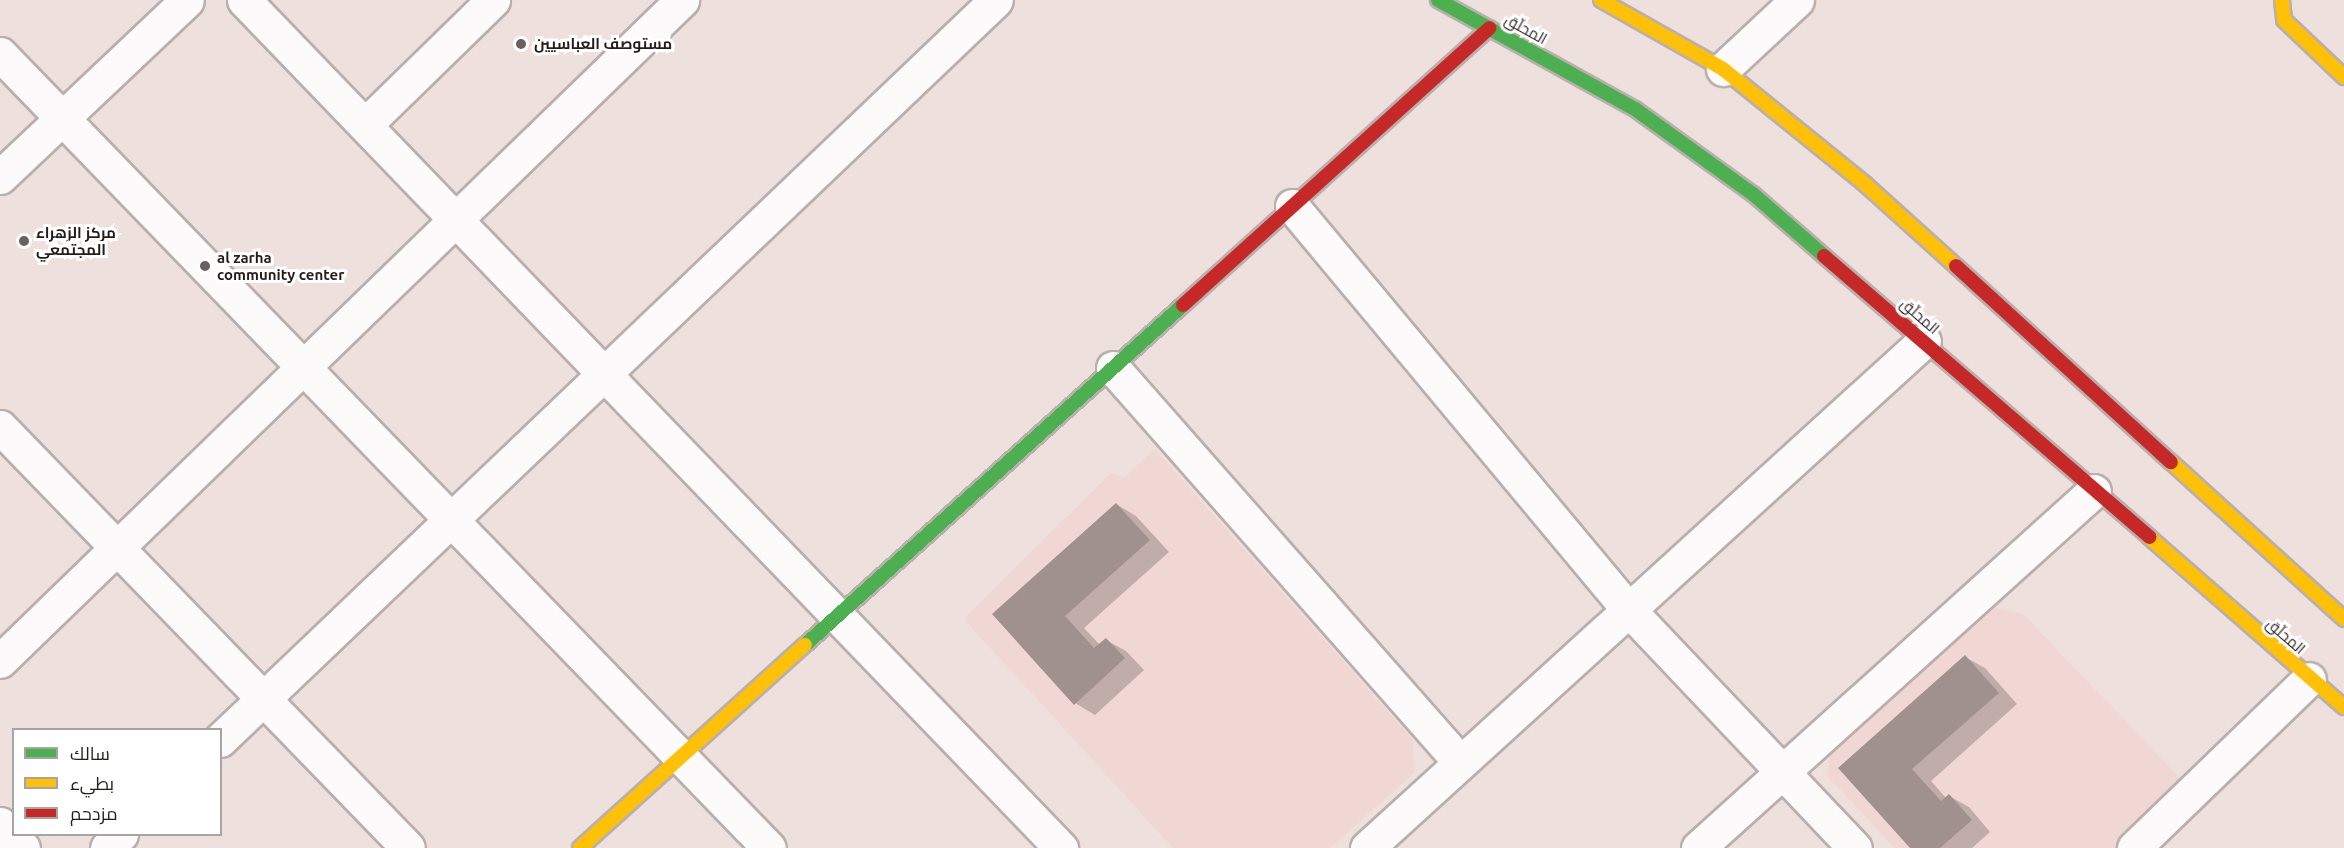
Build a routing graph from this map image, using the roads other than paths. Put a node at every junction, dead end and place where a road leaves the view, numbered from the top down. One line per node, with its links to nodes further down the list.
1 (187, 0): 14 (street)
2 (244, 0): 15 (street)
3 (493, 0): 15 (street)
4 (682, 0): 18 (street)
5 (996, 0): 22 (street)
6 (1438, 0): 10 (main road, المحلّق)
7 (1601, 0): 12 (main road)
8 (1797, 0): 12 (street)
9 (2277, 7): 13 (main road)
10 (1490, 28): 17 (main road); 19 (main road, المحلّق)
11 (0, 54): 14 (street)
12 (1724, 69): 29 (main road)
13 (2344, 77)
14 (61, 119): 16 (street); 20 (street)
15 (365, 125): 18 (street)
16 (0, 177)
17 (1292, 206): 21 (main road); 27 (street)
18 (456, 220): 20 (street); 22 (street)
19 (1924, 341): 24 (main road, المحلّق); 27 (street)
20 (302, 368): 25 (street); 26 (street)
21 (1113, 368): 28 (main road); 36 (street)
22 (604, 374): 25 (street); 28 (street)
23 (0, 427): 26 (street)
24 (2094, 491): 31 (main road, المحلّق); 37 (street)
25 (450, 520): 32 (street); 35 (street)
26 (117, 548): 30 (street); 32 (street)
27 (1627, 608): 36 (street); 37 (street)
28 (837, 616): 35 (main road); 45 (street)
29 (2344, 619)
30 (0, 661)
31 (2309, 679): 33 (main road, المحلّق); 49 (street)
32 (263, 699): 34 (street); 42 (street)
33 (2344, 707)
34 (222, 738)
35 (681, 758): 43 (main road); 44 (street)
36 (1460, 762): 46 (street)
37 (1783, 771): 47 (street); 48 (street)
38 (0, 824): 40 (street)
39 (119, 836): 41 (street)
40 (23, 848)
41 (107, 848)
42 (408, 848)
43 (580, 848)
44 (769, 848)
45 (1060, 848)
46 (1367, 848)
47 (1698, 848)
48 (1855, 848)
49 (2134, 848)

